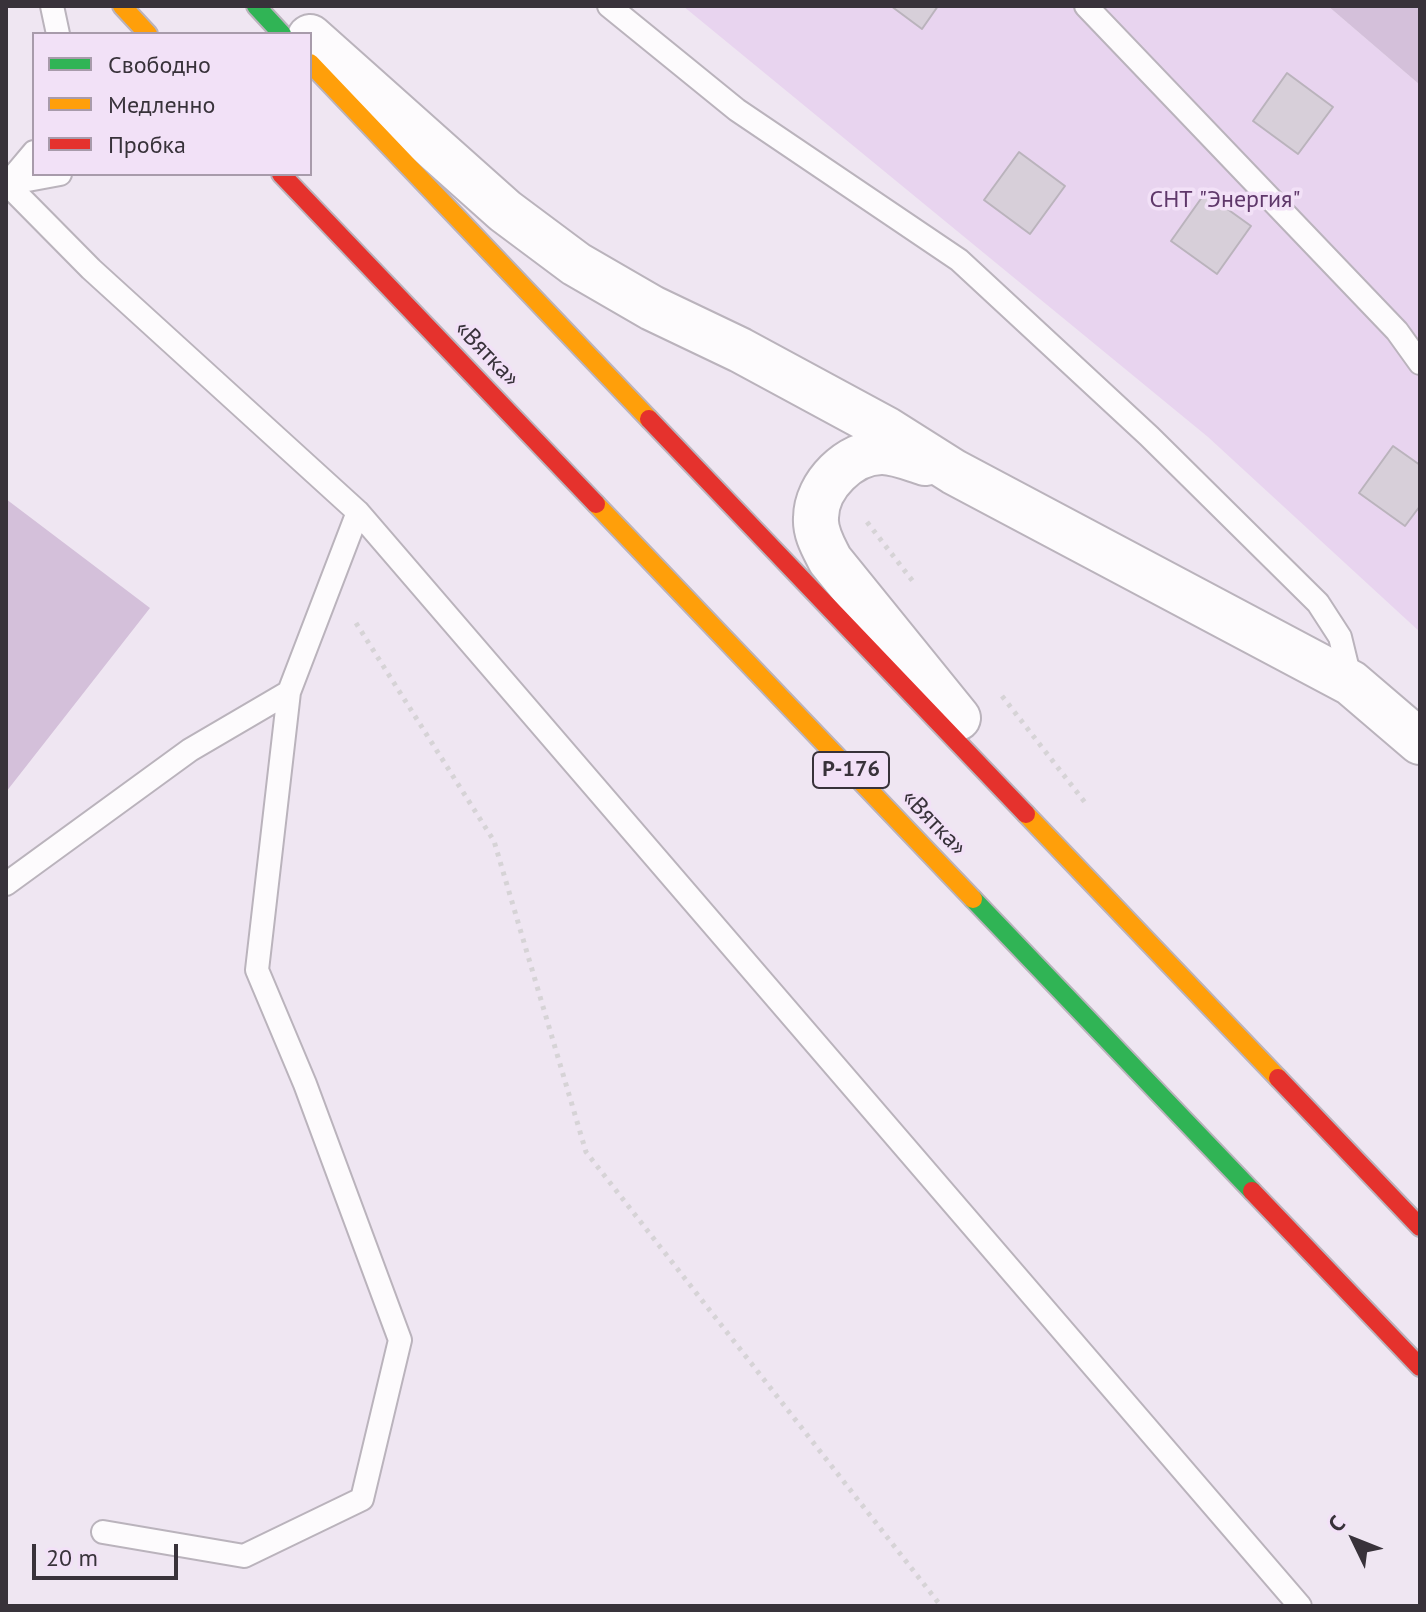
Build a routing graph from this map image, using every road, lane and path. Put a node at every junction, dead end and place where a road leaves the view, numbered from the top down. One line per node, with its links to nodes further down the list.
1 (52, 6): 7 (lane)
2 (122, 6): 8 (highway)
3 (256, 6): 9 (highway)
4 (275, 6): 10 (street)
5 (609, 6): 23 (lane)
6 (1086, 6): 17 (lane)
7 (58, 32)
8 (146, 32)
9 (280, 32)
10 (304, 32)
11 (312, 40): 18 (street)
12 (312, 65): 29 (highway)
13 (32, 154): 16 (lane)
14 (49, 176): 16 (lane)
15 (279, 176): 31 (highway, «Вятка» / Р-176)
16 (7, 184): 19 (lane)
17 (1420, 363)
18 (954, 472): 23 (street); 29 (street)
19 (358, 512): 21 (lane); 34 (lane)
20 (866, 521): 22 (path)
21 (331, 584): 24 (lane); 33 (path)
22 (925, 596)
23 (1351, 683): 26 (street)
24 (289, 692): 28 (lane); 32 (lane)
25 (1002, 695): 27 (path)
26 (1420, 742)
27 (1090, 808)
28 (6, 884)
29 (1098, 891): 30 (highway)
30 (1420, 1227)
31 (1420, 1367)
32 (103, 1532)
33 (941, 1606)
34 (1300, 1606)

